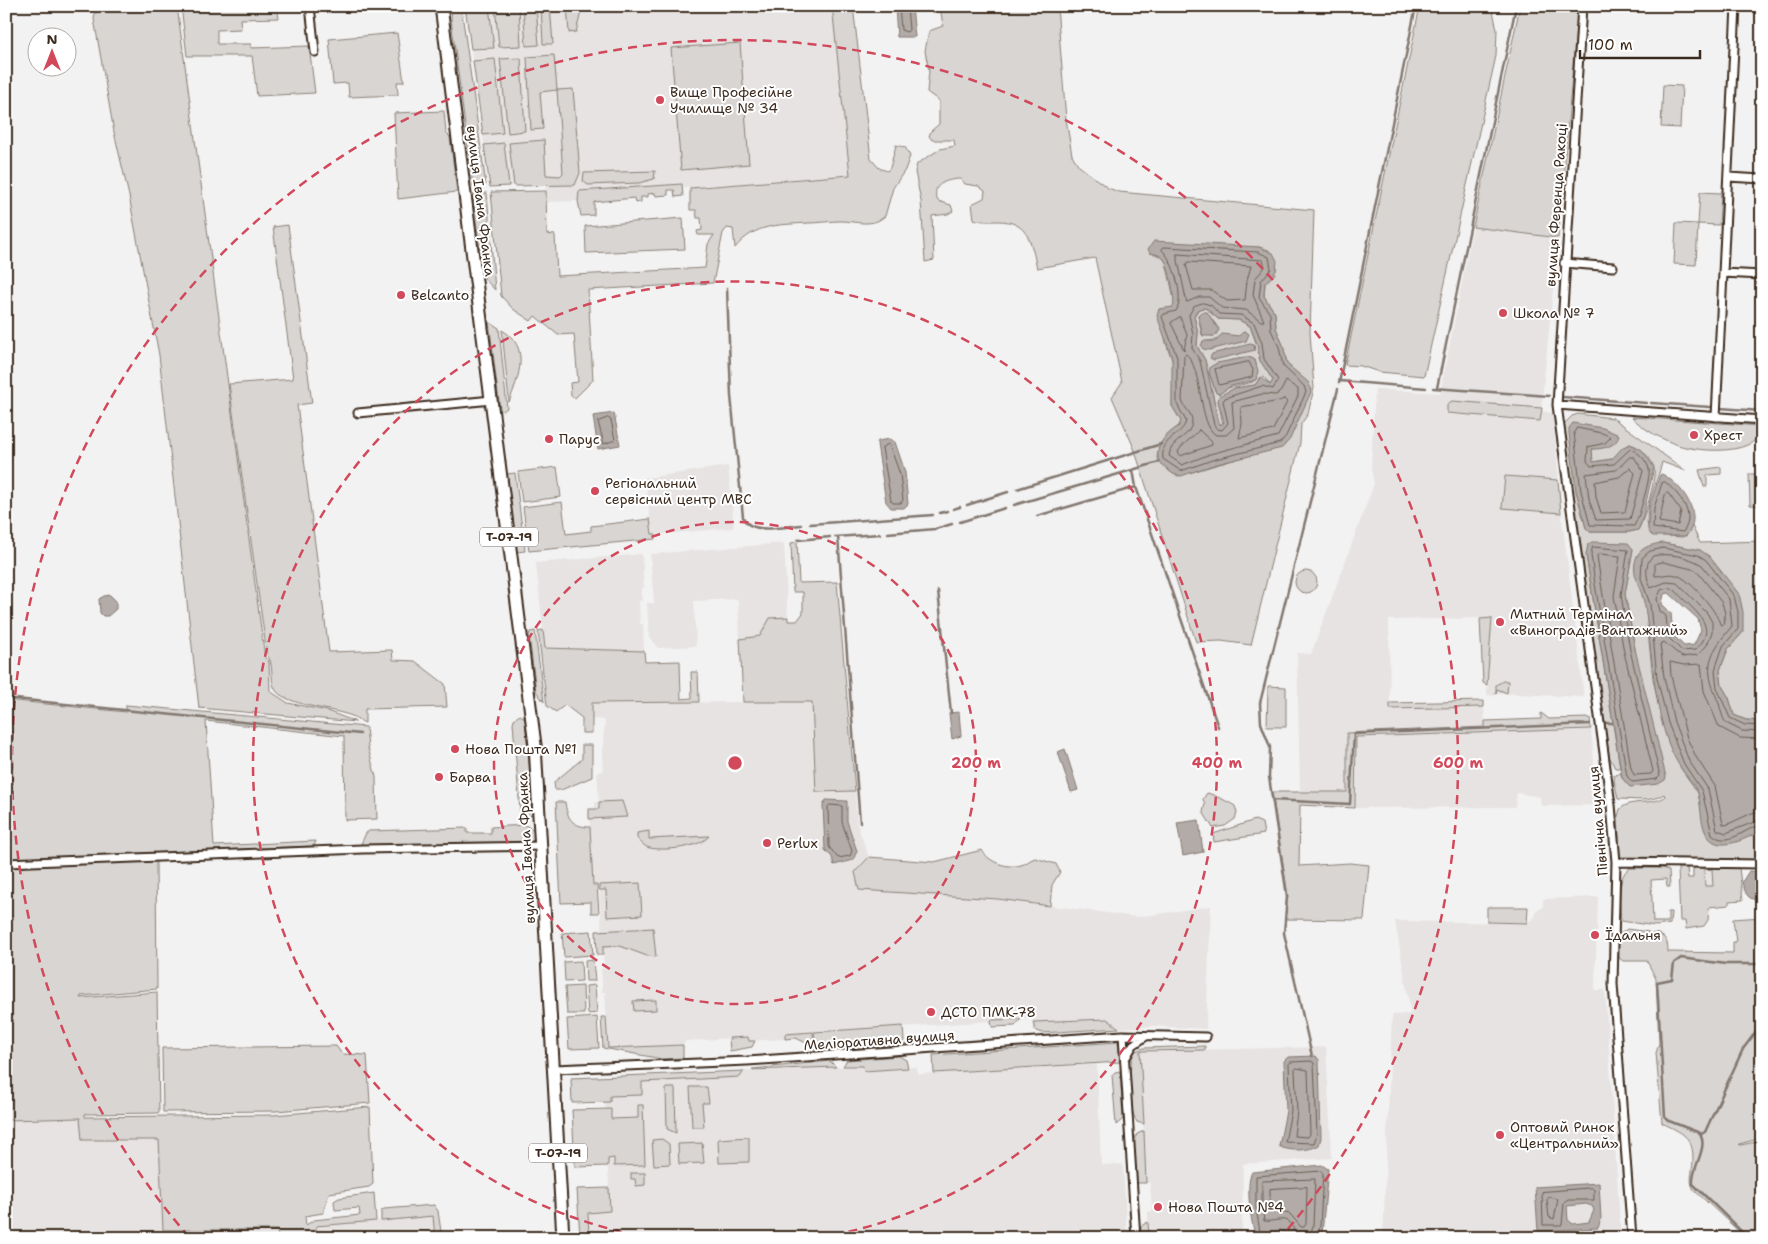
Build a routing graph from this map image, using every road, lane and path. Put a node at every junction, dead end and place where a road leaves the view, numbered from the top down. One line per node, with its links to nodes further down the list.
1 (310, 6): 5 (street)
2 (441, 6): 12 (main road, вулиця Івана Франка / Т-07-19)
3 (1582, 6): 8 (street, вулиця Ференца Ракоці)
4 (1736, 6): 6 (street)
5 (315, 52)
6 (1728, 177): 7 (street); 10 (street)
7 (1762, 179)
8 (1564, 263): 9 (street); 13 (street, вулиця Ференца Ракоці)
9 (1613, 266)
10 (1722, 273): 11 (street); 15 (street)
11 (1762, 275)
12 (492, 400): 14 (street); 17 (main road, вулиця Івана Франка / Т-07-19)
13 (1557, 405): 15 (street); 18 (street, Північна вулиця)
14 (358, 413)
15 (1716, 417): 16 (street)
16 (1762, 420)
17 (542, 846): 19 (street); 25 (main road, вулиця Івана Франка / Т-07-19)
18 (1616, 862): 20 (street); 28 (street, Північна вулиця)
19 (6, 863)
20 (1762, 864)
21 (1123, 1035): 22 (street, Меліоративна вулиця); 24 (street); 25 (street, Меліоративна вулиця)
22 (1147, 1036): 23 (street, Меліоративна вулиця); 24 (street)
23 (1206, 1037)
24 (1125, 1059): 27 (street)
25 (554, 1069): 26 (main road, вулиця Івана Франка / Т-07-19)
26 (563, 1238)
27 (1136, 1238)
28 (1632, 1238)

